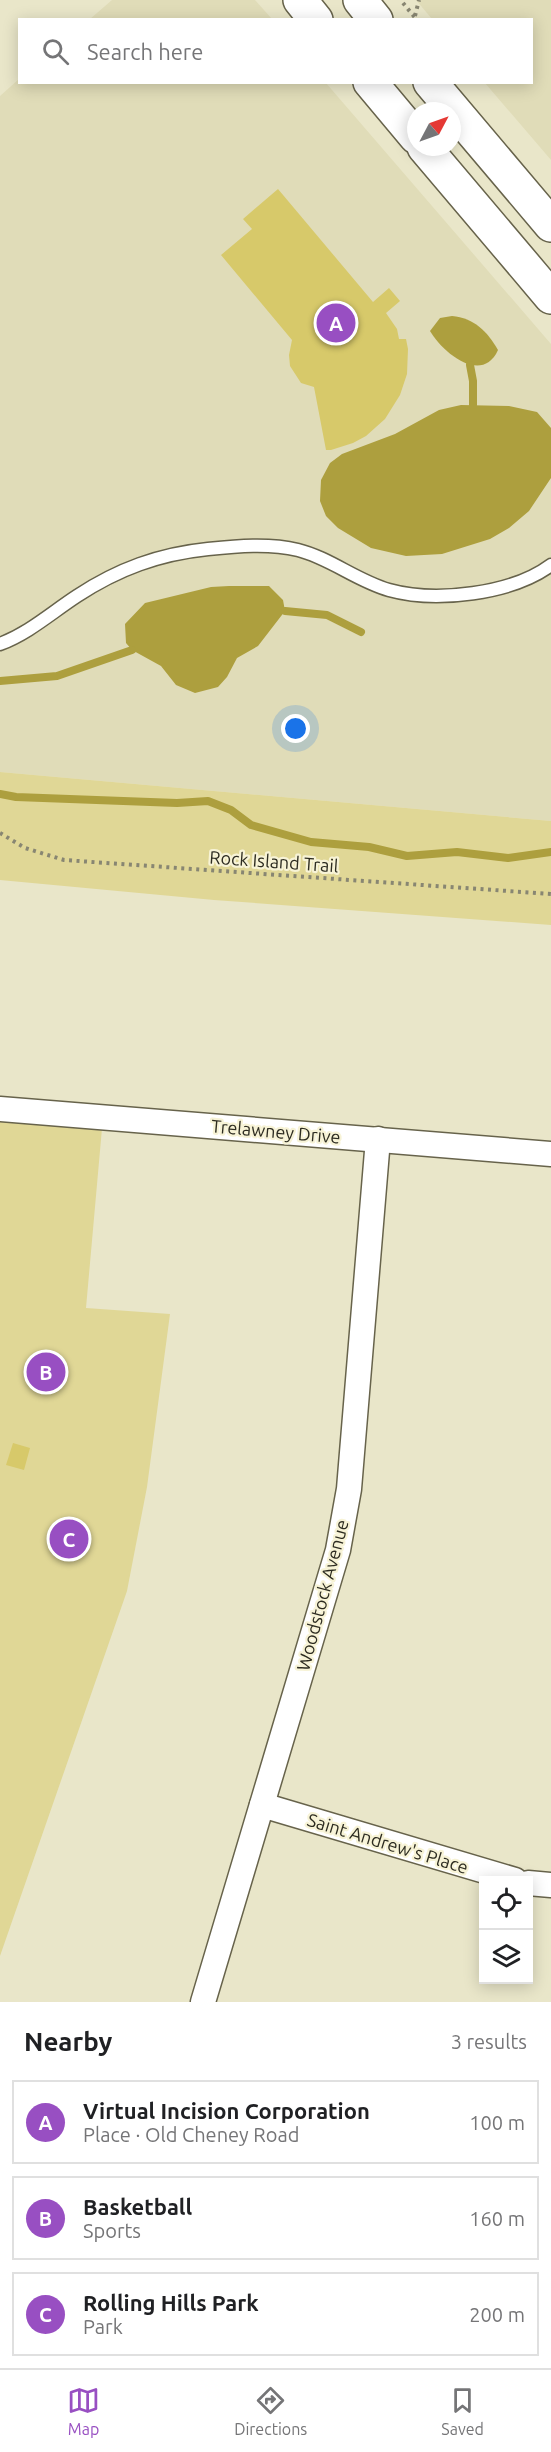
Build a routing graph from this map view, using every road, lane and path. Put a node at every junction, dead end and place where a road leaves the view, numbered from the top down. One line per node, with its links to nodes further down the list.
1 (300, 0): 5 (main road)
2 (360, 0): 6 (main road)
3 (400, 0): 7 (path)
4 (419, 0): 7 (path)
5 (314, 18)
6 (374, 18)
7 (416, 18)
8 (372, 84): 10 (main road)
9 (432, 84): 12 (main road)
10 (407, 126)
11 (432, 156): 13 (main road)
12 (551, 225)
13 (551, 297)
14 (551, 565): 15 (lane)
15 (0, 644)
16 (0, 833): 17 (path, Rock Island Trail)
17 (551, 894)
18 (0, 1109): 19 (street, Trelawney Drive)
19 (378, 1139): 20 (street, Trelawney Drive); 21 (street, Woodstock Avenue)
20 (551, 1154)
21 (262, 1806): 22 (street, Saint Andrew's Place); 25 (street, Woodstock Avenue)
22 (498, 1876)
23 (533, 1883): 24 (street)
24 (551, 1885)
25 (203, 2002)

